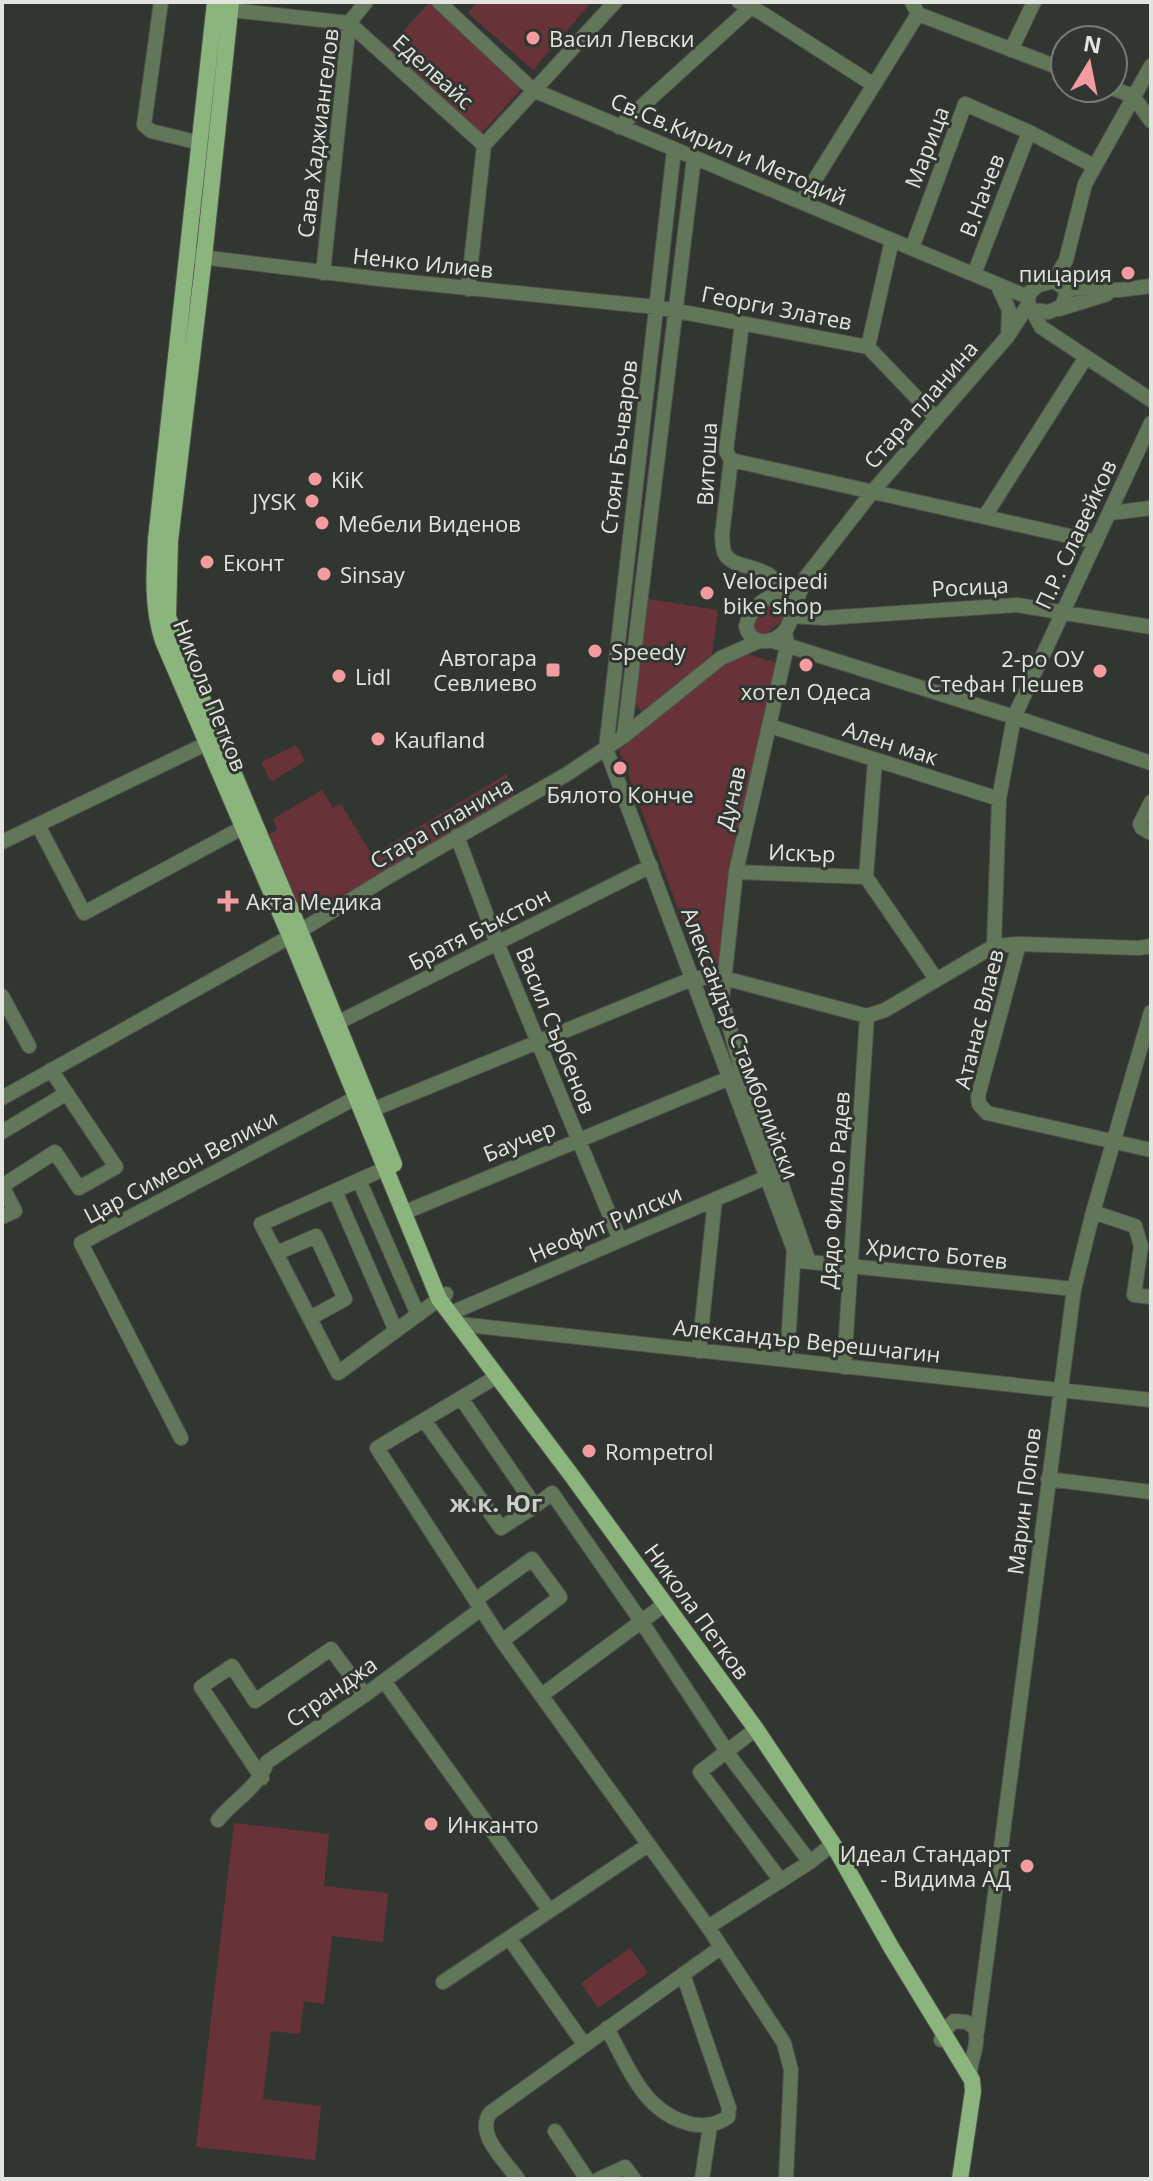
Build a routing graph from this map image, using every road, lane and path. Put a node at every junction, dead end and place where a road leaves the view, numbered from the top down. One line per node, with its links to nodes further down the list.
1 (161, 2): 20 (street)
2 (366, 2): 9 (street, Сава Хаджиангелов)
3 (439, 2): 14 (street, Св.Св.Кирил и Методий)
4 (615, 2): 14 (street)
5 (1034, 2): 10 (street)
6 (222, 5): 9 (street); 20 (main road, Никола Петков); 29 (main road, Никола Петков)
7 (754, 6): 13 (street); 18 (street)
8 (915, 8): 10 (street); 13 (street)
9 (349, 23): 21 (street, Еделвайс); 30 (street, Сава Хаджиангелов)
10 (1011, 50): 11 (street)
11 (1049, 64)
12 (1151, 66): 16 (street)
13 (874, 85): 25 (street)
14 (533, 90): 18 (street, Св.Св.Кирил и Методий); 21 (street)
15 (1129, 94): 16 (street)
16 (1133, 96): 17 (street); 24 (street)
17 (1151, 121)
18 (619, 127): 22 (street, Св.Св.Кирил и Методий)
19 (1029, 132): 24 (street, Марица); 27 (street, Марица); 31 (street, В.Начев)
20 (200, 143): 28 (main road, Никола Петков)
21 (484, 145): 35 (street)
22 (674, 150): 23 (street, Св.Св.Кирил и Методий); 37 (street, Стоян Бъчваров)
23 (694, 158): 25 (street, Св.Св.Кирил и Методий); 39 (street, Стоян Бъчваров)
24 (1094, 166): 33 (street)
25 (801, 202): 26 (street, Св.Св.Кирил и Методий)
26 (892, 240): 27 (street, Св.Св.Кирил и Методий); 42 (street)
27 (912, 248): 31 (street, Св.Св.Кирил и Методий)
28 (187, 255): 29 (street, Ненко Илиев); 66 (main road, Никола Петков)
29 (204, 257): 30 (street, Ненко Илиев); 66 (main road, Никола Петков)
30 (323, 273): 35 (street, Ненко Илиев)
31 (974, 274): 32 (street, Св.Св.Кирил и Методий)
32 (996, 284): 38 (street, Св.Св.Кирил и Методий); 41 (street)
33 (1059, 285): 36 (street, Стара планина); 38 (street); 38 (street)
34 (1151, 286): 36 (street, Стара планина)
35 (468, 289): 37 (street, Ненко Илиев)
36 (1119, 290): 38 (street, Стара планина)
37 (656, 307): 39 (street, Ненко Илиев); 67 (street, Стоян Бъчваров)
38 (1038, 308): 41 (street, Стара планина); 43 (street, Св.Св.Кирил и Методий)
39 (676, 310): 40 (street, Георги Златев); 65 (street, Стоян Бъчваров)
40 (742, 324): 42 (street, Георги Златев); 48 (street, Витоша)
41 (1008, 336): 45 (street, Стара планина)
42 (868, 347): 45 (street, Георги Златев)
43 (1086, 357): 44 (street, Св.Св.Кирил и Методий); 52 (street)
44 (1151, 400)
45 (936, 418): 49 (street, Стара планина)
46 (1151, 423): 47 (street, П.Р. Славейков)
47 (1147, 444): 51 (street, П.Р. Славейков)
48 (731, 460): 49 (street); 54 (street, Витоша)
49 (873, 491): 52 (street); 56 (street, Стара планина)
50 (1151, 508): 51 (street)
51 (1111, 513): 53 (street, П.Р. Славейков)
52 (985, 516): 53 (street)
53 (1096, 542): 57 (street, П.Р. Славейков)
54 (772, 577): 55 (street); 56 (street)
55 (764, 599): 56 (street, Росица); 58 (street, Стара планина)
56 (786, 607): 57 (street, Росица); 60 (street, Стара планина); 61 (street, Дунав)
57 (1062, 611): 59 (street, Росица); 63 (street, П.Р. Славейков)
58 (746, 626): 60 (street); 62 (street, Стара планина)
59 (1151, 627)
60 (764, 641): 61 (street); 62 (street, Стара планина)
61 (787, 646): 63 (street); 64 (street, Дунав)
62 (721, 658): 65 (street, Стара планина)
63 (1014, 717): 69 (street); 70 (street, П.Р. Славейков)
64 (770, 726): 68 (street, Ален мак); 78 (street, Дунав)
65 (624, 736): 67 (street, Стара планина)
66 (213, 741): 72 (street); 73 (main road, Никола Петков)
67 (606, 749): 75 (street, Стара планина); 77 (street, Александър Стамболийски)
68 (875, 760): 70 (street, Ален мак); 79 (street)
69 (1151, 763)
70 (999, 799): 83 (street, П.Р. Славейков)
71 (1151, 802): 74 (street)
72 (38, 825): 73 (street); 76 (street)
73 (248, 825): 80 (main road, Никола Петков)
74 (1151, 833)
75 (457, 836): 80 (street, Стара планина); 81 (street, Васил Сърбенов)
76 (2, 842)
77 (651, 866): 81 (street, Братя Бъкстон); 87 (street, Александър Стамболийски)
78 (736, 872): 79 (street, Искър); 85 (street, Дунав)
79 (866, 877): 86 (street)
80 (295, 933): 91 (main road, Никола Петков); 94 (street, Стара планина)
81 (497, 943): 91 (street, Братя Бъкстон); 92 (street, Васил Сърбенов)
82 (1019, 944): 83 (street); 84 (street); 101 (street, Атанас Влаев)
83 (994, 946): 86 (street)
84 (1151, 946)
85 (724, 978): 87 (street); 90 (street); 95 (street, Александър Стамболийски)
86 (936, 979): 90 (street)
87 (689, 980): 92 (street, Цар Симеон Велики); 95 (street, Александър Стамболийски)
88 (2, 996): 93 (street)
89 (1151, 1012): 101 (street, Марин Попов)
90 (867, 1016): 114 (street, Дядо Фильо Радев)
91 (332, 1026): 98 (main road, Никола Петков)
92 (538, 1040): 98 (street, Цар Симеон Велики); 100 (street, Васил Сърбенов)
93 (29, 1046)
94 (51, 1070): 96 (street); 97 (street, Стара планина)
95 (736, 1075): 100 (street, Баучер); 104 (street, Александър Стамболийски)
96 (67, 1093): 99 (street); 110 (street)
97 (2, 1098)
98 (363, 1104): 103 (main road, Никола Петков); 108 (main road, Никола Петков); 132 (street, Цар Симеон Велики)
99 (2, 1132)
100 (579, 1140): 108 (street, Баучер); 111 (street, Васил Сърбенов)
101 (1114, 1141): 102 (street); 109 (street, Марин Попов)
102 (1151, 1150)
103 (384, 1169): 105 (street); 108 (main road, Никола Петков)
104 (773, 1175): 107 (street, Неофит Рилски); 113 (street, Александър Стамболийски)
105 (359, 1180): 106 (street); 119 (street)
106 (335, 1191): 112 (street); 123 (street)
107 (715, 1199): 111 (street, Неофит Рилски); 124 (street)
108 (407, 1211): 116 (main road, Никола Петков)
109 (1093, 1212): 115 (street, Марин Попов); 117 (street)
110 (2, 1217)
111 (620, 1240): 118 (street, Неофит Рилски)
112 (277, 1253): 120 (street); 120 (street)
113 (802, 1261): 114 (street, Христо Ботев); 125 (street, Александър Стамболийски)
114 (851, 1266): 115 (street, Христо Ботев); 126 (street, Дядо Фильо Радев)
115 (1074, 1289): 128 (street, Марин Попов)
116 (443, 1297): 119 (street); 121 (main road, Никола Петков)
117 (1151, 1297)
118 (483, 1299): 121 (street, Неофит Рилски); 122 (street)
119 (418, 1315): 123 (street)
120 (310, 1318): 123 (street)
121 (455, 1318): 122 (street, Александър Верешчагин); 127 (main road, Никола Петков)
122 (490, 1327): 124 (street, Александър Верешчагин)
123 (396, 1331)
124 (699, 1351): 125 (street, Александър Верешчагин)
125 (787, 1360): 126 (street, Александър Верешчагин)
126 (844, 1367): 128 (street, Александър Верешчагин)
127 (496, 1377): 129 (street); 136 (main road, Никола Петков)
128 (1060, 1390): 130 (street, Александър Верешчагин); 133 (street, Марин Попов)
129 (461, 1398): 131 (street); 135 (street)
130 (1151, 1400)
131 (424, 1420): 135 (street); 137 (street)
132 (181, 1438)
133 (1048, 1479): 134 (street); 157 (street, Марин Попов)
134 (1151, 1492)
135 (535, 1506): 138 (street)
136 (665, 1604): 138 (street); 143 (main road, Никола Петков)
137 (478, 1605): 139 (street); 139 (street, Странджа); 140 (street, Странджа)
138 (641, 1621): 142 (street); 144 (street)
139 (502, 1641): 142 (street)
140 (384, 1681): 141 (street, Странджа); 151 (street)
141 (365, 1695): 145 (street, Странджа); 145 (street)
142 (542, 1695): 148 (street)
143 (756, 1729): 144 (street); 147 (main road, Никола Петков)
144 (728, 1749): 149 (street); 150 (street)
145 (262, 1778): 146 (street, Странджа)
146 (218, 1820)
147 (833, 1844): 149 (street); 162 (main road, Никола Петков)
148 (648, 1845): 151 (street); 152 (street)
149 (810, 1862): 150 (street)
150 (781, 1881): 152 (street)
151 (549, 1910): 153 (street)
152 (708, 1927): 154 (street)
153 (509, 1938): 156 (street); 161 (street)
154 (720, 1948): 155 (street); 171 (street)
155 (683, 1974): 159 (street); 164 (street)
156 (443, 1982)
157 (981, 2004): 158 (street); 160 (street, Марин Попов)
158 (960, 2021): 160 (street); 162 (street)
159 (607, 2028): 161 (street); 164 (street)
160 (977, 2032): 162 (street, Марин Попов)
161 (584, 2044): 166 (street)
162 (953, 2045): 163 (main road, Никола Петков); 163 (main road, Никола Петков)
163 (969, 2108): 172 (main road)
164 (710, 2126): 170 (street)
165 (555, 2131): 167 (street)
166 (518, 2179)
167 (587, 2179)
168 (599, 2179): 169 (street)
169 (634, 2179)
170 (702, 2179)
171 (786, 2179)
172 (960, 2179)

